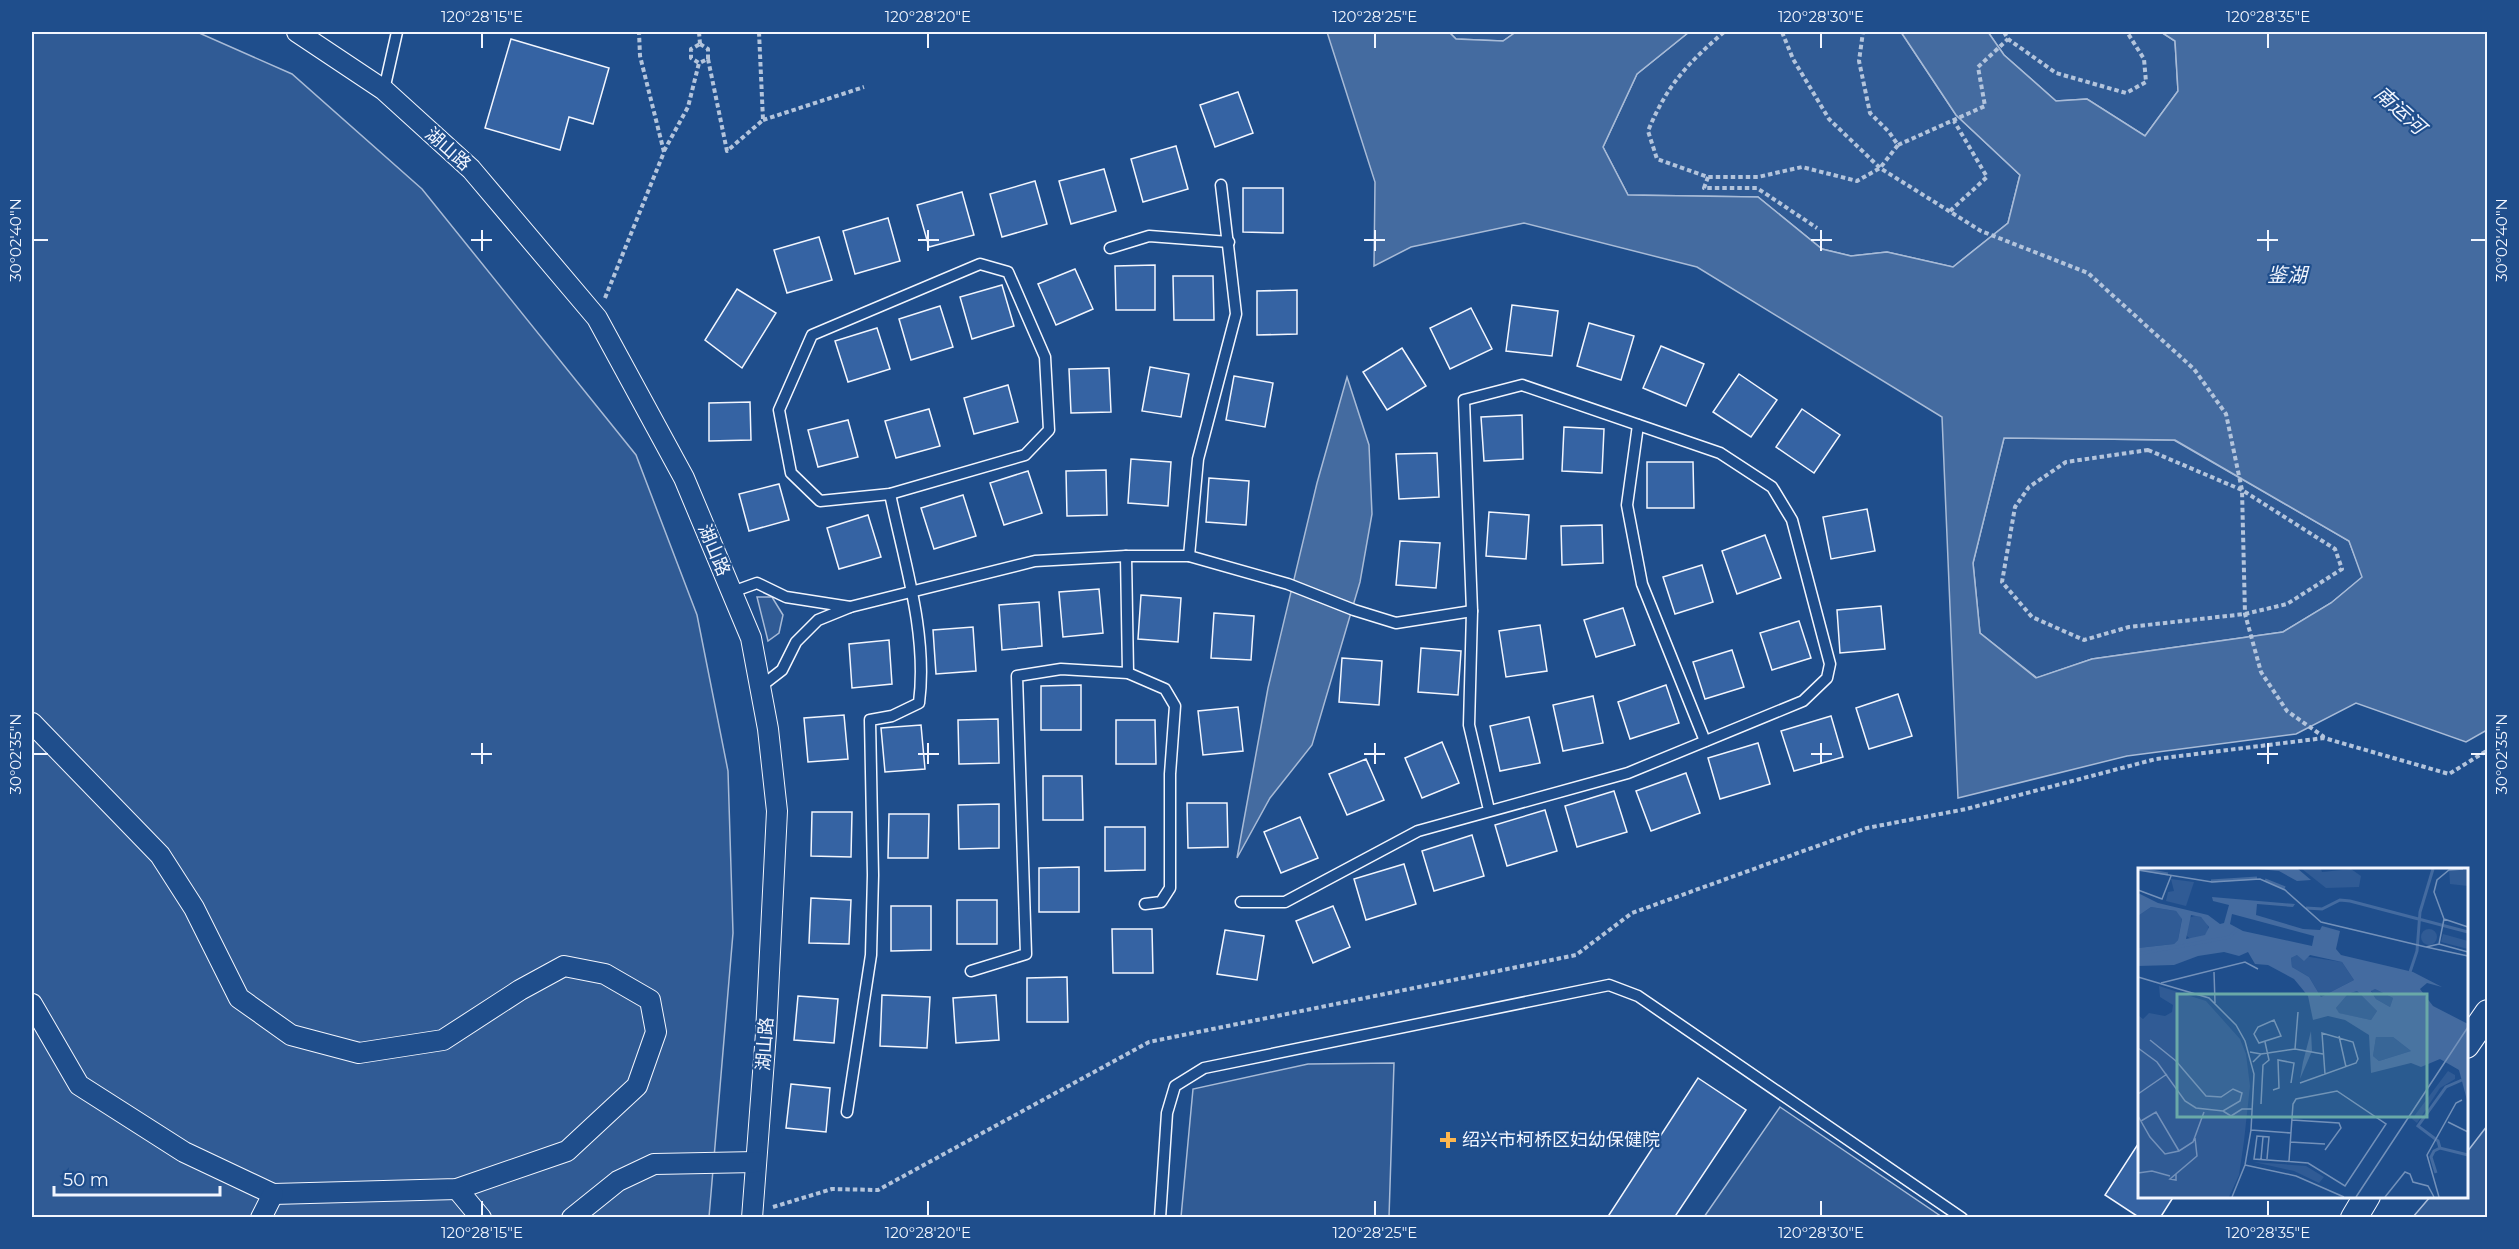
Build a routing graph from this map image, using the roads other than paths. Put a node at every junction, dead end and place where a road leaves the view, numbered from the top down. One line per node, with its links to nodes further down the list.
1 (297, 32): 3 (street, 湖山路)
2 (397, 32): 3 (lane)
3 (384, 90): 11 (street, 湖山路)
4 (1221, 185): 5 (lane)
5 (1229, 242): 6 (lane); 10 (lane)
6 (1110, 248)
7 (1638, 425): 14 (lane); 18 (lane); 18 (lane)
8 (890, 494): 8 (lane); 12 (lane)
9 (1126, 556): 10 (lane); 12 (lane); 15 (lane)
10 (1189, 556): 14 (lane)
11 (732, 591): 13 (lane); 16 (street, 湖山路)
12 (911, 591): 13 (lane); 26 (lane)
13 (850, 607): 16 (lane)
14 (1472, 611): 19 (lane)
15 (1128, 673): 21 (lane); 22 (lane)
16 (760, 687): 27 (street, 湖山路)
17 (32, 723): 28 (street)
18 (1705, 741): 19 (lane)
19 (1489, 810): 20 (lane)
20 (1241, 902)
21 (1145, 904)
22 (972, 971)
23 (32, 1004): 29 (street)
24 (2487, 1013): 25 (street)
25 (2468, 1042)
26 (847, 1112)
27 (756, 1162): 31 (street, 湖山路); 34 (street)
28 (457, 1189): 29 (street); 33 (street)
29 (273, 1194): 32 (street)
30 (2366, 1198): 37 (street)
31 (752, 1215)
32 (261, 1218)
33 (481, 1218)
34 (572, 1218)
35 (1160, 1218): 36 (lane)
36 (1962, 1218)
37 (2354, 1218)

